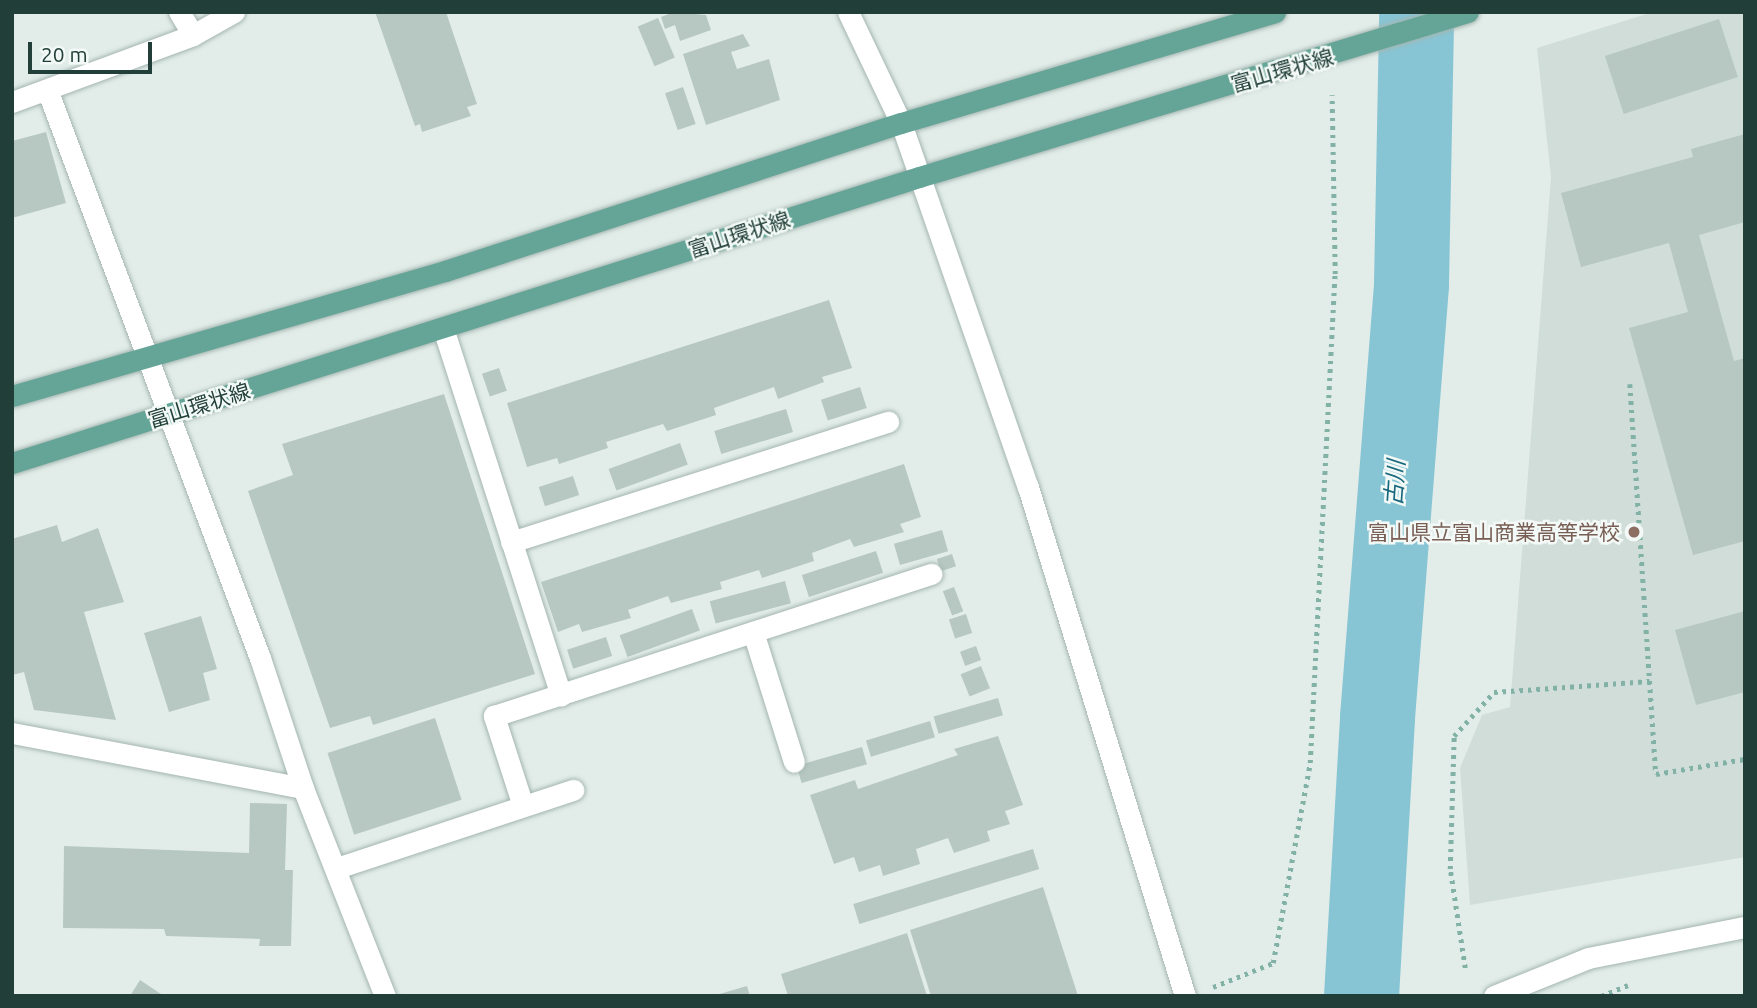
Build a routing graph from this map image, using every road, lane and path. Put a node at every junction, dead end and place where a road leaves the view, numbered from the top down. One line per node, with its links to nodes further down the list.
1 (178, 12): 6 (street)
2 (234, 12): 6 (street)
3 (848, 12): 10 (street)
4 (1275, 12): 10 (main road)
5 (1468, 12): 11 (main road, 富山環状線)
6 (192, 35): 7 (street)
7 (48, 92): 9 (street); 13 (street)
8 (1332, 95): 33 (path)
9 (12, 103)
10 (901, 123): 11 (street); 13 (main road)
11 (919, 177): 12 (main road, 富山環状線); 35 (street)
12 (443, 328): 16 (main road, 富山環状線); 19 (street)
13 (144, 356): 15 (main road); 16 (street)
14 (1630, 384): 22 (path)
15 (12, 396)
16 (169, 415): 18 (main road, 富山環状線); 27 (street)
17 (888, 422): 19 (street)
18 (12, 463)
19 (511, 542): 23 (street)
20 (932, 574): 21 (street)
21 (753, 632): 23 (street); 26 (street)
22 (1650, 681): 25 (path); 32 (path)
23 (561, 695): 29 (street)
24 (12, 733): 27 (street)
25 (1745, 759)
26 (794, 762)
27 (303, 788): 30 (street)
28 (573, 790): 29 (street)
29 (523, 806): 30 (street)
30 (337, 868): 34 (street)
31 (1745, 927): 36 (street)
32 (1465, 968)
33 (1209, 989)
34 (385, 996)
35 (1185, 996)
36 (1494, 996)

